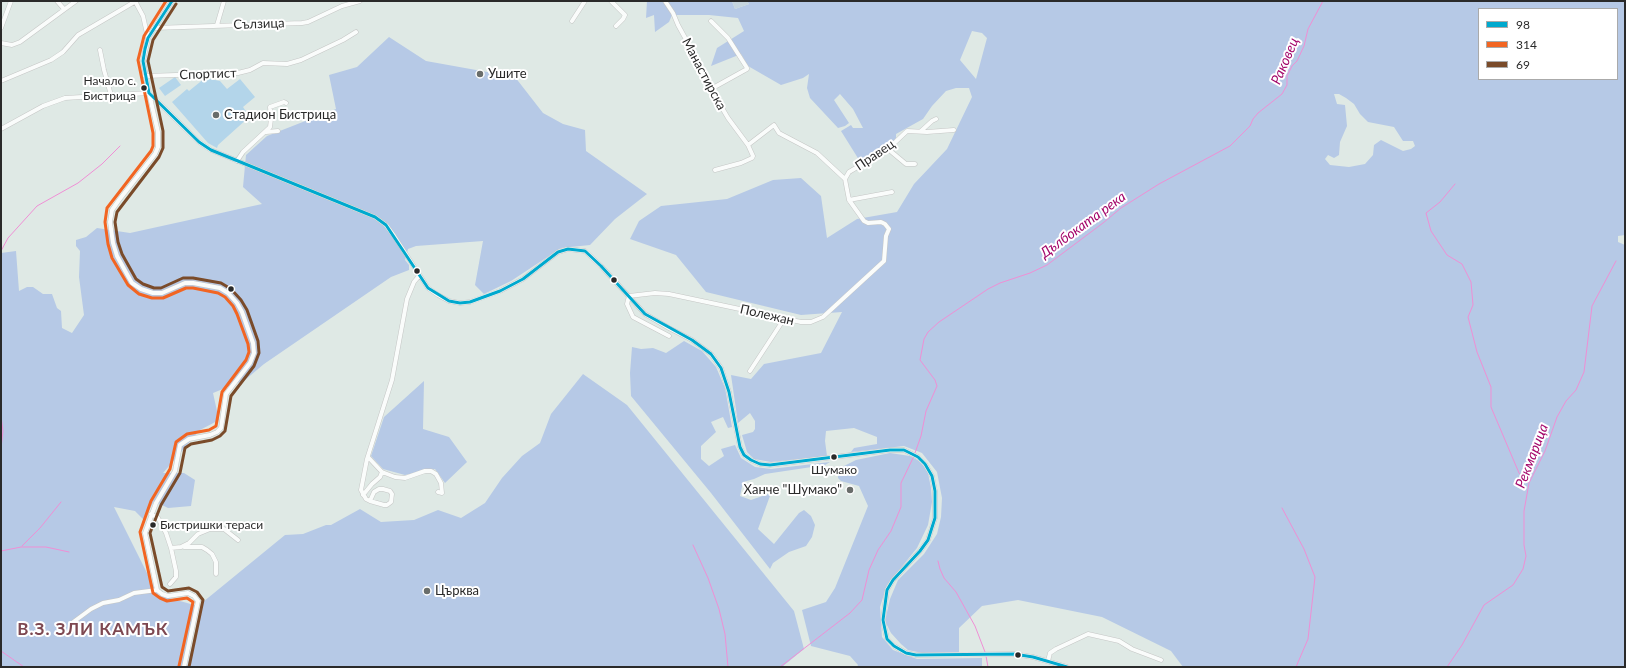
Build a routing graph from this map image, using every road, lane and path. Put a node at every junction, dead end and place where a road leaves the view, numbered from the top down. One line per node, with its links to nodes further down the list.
1 (11, 1): 18 (street)
2 (57, 1): 13 (street)
3 (76, 1): 13 (street)
4 (135, 1): 21 (street); 25 (street)
5 (172, 1): 19 (street)
6 (224, 1): 16 (street)
7 (340, 1): 12 (street)
8 (360, 1): 12 (street, Сълзица)
9 (585, 1): 14 (street)
10 (611, 1): 17 (street)
11 (664, 1): 26 (street, Манастирска)
12 (342, 6): 16 (street, Сълзица)
13 (64, 9): 22 (street)
14 (572, 21)
15 (711, 22): 26 (street)
16 (217, 25): 19 (street, Сълзица)
17 (616, 26)
18 (1, 28)
19 (154, 28): 21 (street)
20 (356, 32): 24 (street, Спортист)
21 (148, 38): 24 (street)
22 (1, 43)
23 (100, 50): 28 (street)
24 (145, 76): 27 (street)
25 (1, 82)
26 (711, 90): 36 (street, Манастирска)
27 (149, 94): 28 (street); 38 (street); 54 (street)
28 (111, 95): 31 (street)
29 (286, 103): 35 (street)
30 (936, 119): 34 (street)
31 (1, 129)
32 (954, 130): 34 (street, Правец)
33 (278, 131): 35 (street)
34 (921, 131): 37 (street, Правец)
35 (266, 132): 38 (street)
36 (748, 145): 40 (street); 41 (street)
37 (888, 149): 39 (street); 41 (street, Правец)
38 (237, 161): 44 (street)
39 (915, 164)
40 (715, 170)
41 (845, 179): 43 (street)
42 (892, 192): 43 (street)
43 (848, 200): 46 (street, Полежан)
44 (419, 276): 45 (street); 49 (street)
45 (629, 296): 46 (street, Полежан); 47 (street); 63 (street)
46 (784, 319): 48 (street)
47 (669, 336)
48 (750, 371)
49 (368, 457): 50 (street); 52 (street)
50 (382, 472): 51 (street); 52 (street)
51 (438, 492)
52 (363, 494): 53 (street)
53 (370, 501): 53 (street)
54 (151, 514): 57 (street); 60 (street)
55 (238, 540): 56 (street)
56 (181, 547): 57 (street); 58 (street)
57 (171, 548): 59 (street)
58 (216, 574)
59 (170, 584)
60 (157, 590): 61 (street); 64 (street)
61 (72, 623)
62 (1161, 660): 63 (street)
63 (1048, 661): 65 (street)
64 (184, 667)
65 (1067, 667)

